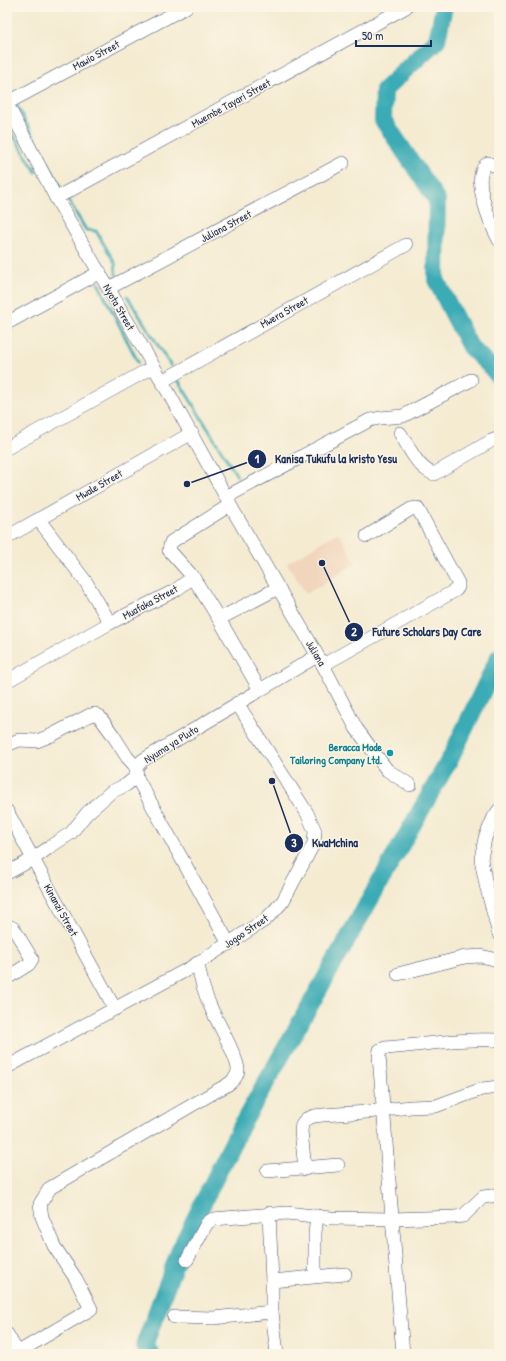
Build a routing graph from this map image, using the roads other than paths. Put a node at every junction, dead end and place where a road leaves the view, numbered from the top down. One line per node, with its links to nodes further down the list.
1 (186, 7): 3 (street, Mawio Street)
2 (406, 7): 6 (street, Mwembe Tayari Street)
3 (7, 104): 6 (street, Nyota Street)
4 (343, 163): 10 (street, Juliana Street)
5 (499, 167): 7 (street)
6 (56, 198): 9 (street, Nyota Street)
7 (499, 240)
8 (406, 245): 14 (street, Mwera Street)
9 (100, 272): 10 (street, Nyota Street); 11 (street)
10 (109, 288): 12 (street, Nyota Street)
11 (7, 323)
12 (153, 367): 14 (street, Nyota Street); 18 (street)
13 (471, 380): 19 (street)
14 (162, 381): 15 (street, Nyota Street)
15 (192, 433): 19 (street, Nyota Street); 20 (street, Mwale Street)
16 (400, 433): 17 (street)
17 (499, 438)
18 (7, 448)
19 (229, 504): 23 (street); 24 (street, Juliana)
20 (39, 520): 22 (street, Mwale Street); 26 (street)
21 (367, 536): 27 (street, Nyuma ya Pluto)
22 (7, 537)
23 (193, 577): 25 (street); 26 (street, Muafaka Street)
24 (278, 588): 25 (street); 27 (street, Juliana)
25 (219, 619): 29 (street)
26 (110, 623): 28 (street, Muafaka Street)
27 (320, 661): 29 (street, Nyuma ya Pluto); 33 (street, Juliana)
28 (7, 681)
29 (260, 690): 30 (street, Nyuma ya Pluto)
30 (237, 703): 32 (street, Nyuma ya Pluto); 40 (street, Jogoo Street)
31 (7, 745): 32 (street)
32 (136, 771): 36 (street); 40 (street, Nyuma ya Pluto)
33 (410, 785)
34 (499, 810): 39 (street)
35 (7, 811): 36 (street, Kinanzi Street)
36 (33, 859): 37 (street); 45 (street, Kinanzi Street)
37 (7, 874)
38 (7, 926): 44 (street)
39 (499, 934)
40 (228, 944): 42 (street, Jogoo Street)
41 (499, 960): 43 (street)
42 (198, 963): 45 (street, Jogoo Street); 64 (street)
43 (398, 974)
44 (7, 978)
45 (115, 1009): 47 (street, Jogoo Street)
46 (499, 1040): 49 (street)
47 (7, 1067)
48 (499, 1087): 49 (street)
49 (384, 1110): 51 (street); 56 (street)
50 (338, 1165): 51 (street)
51 (305, 1169): 52 (street)
52 (267, 1171)
53 (499, 1195): 56 (street)
54 (269, 1214): 55 (street); 57 (street); 60 (street)
55 (318, 1216): 56 (street); 59 (street)
56 (393, 1220): 66 (street)
57 (187, 1260)
58 (345, 1274): 59 (street)
59 (315, 1276): 60 (street)
60 (272, 1280): 61 (street)
61 (272, 1312): 62 (street); 65 (street)
62 (174, 1317)
63 (7, 1334): 64 (street)
64 (16, 1353)
65 (277, 1354)
66 (403, 1354)

